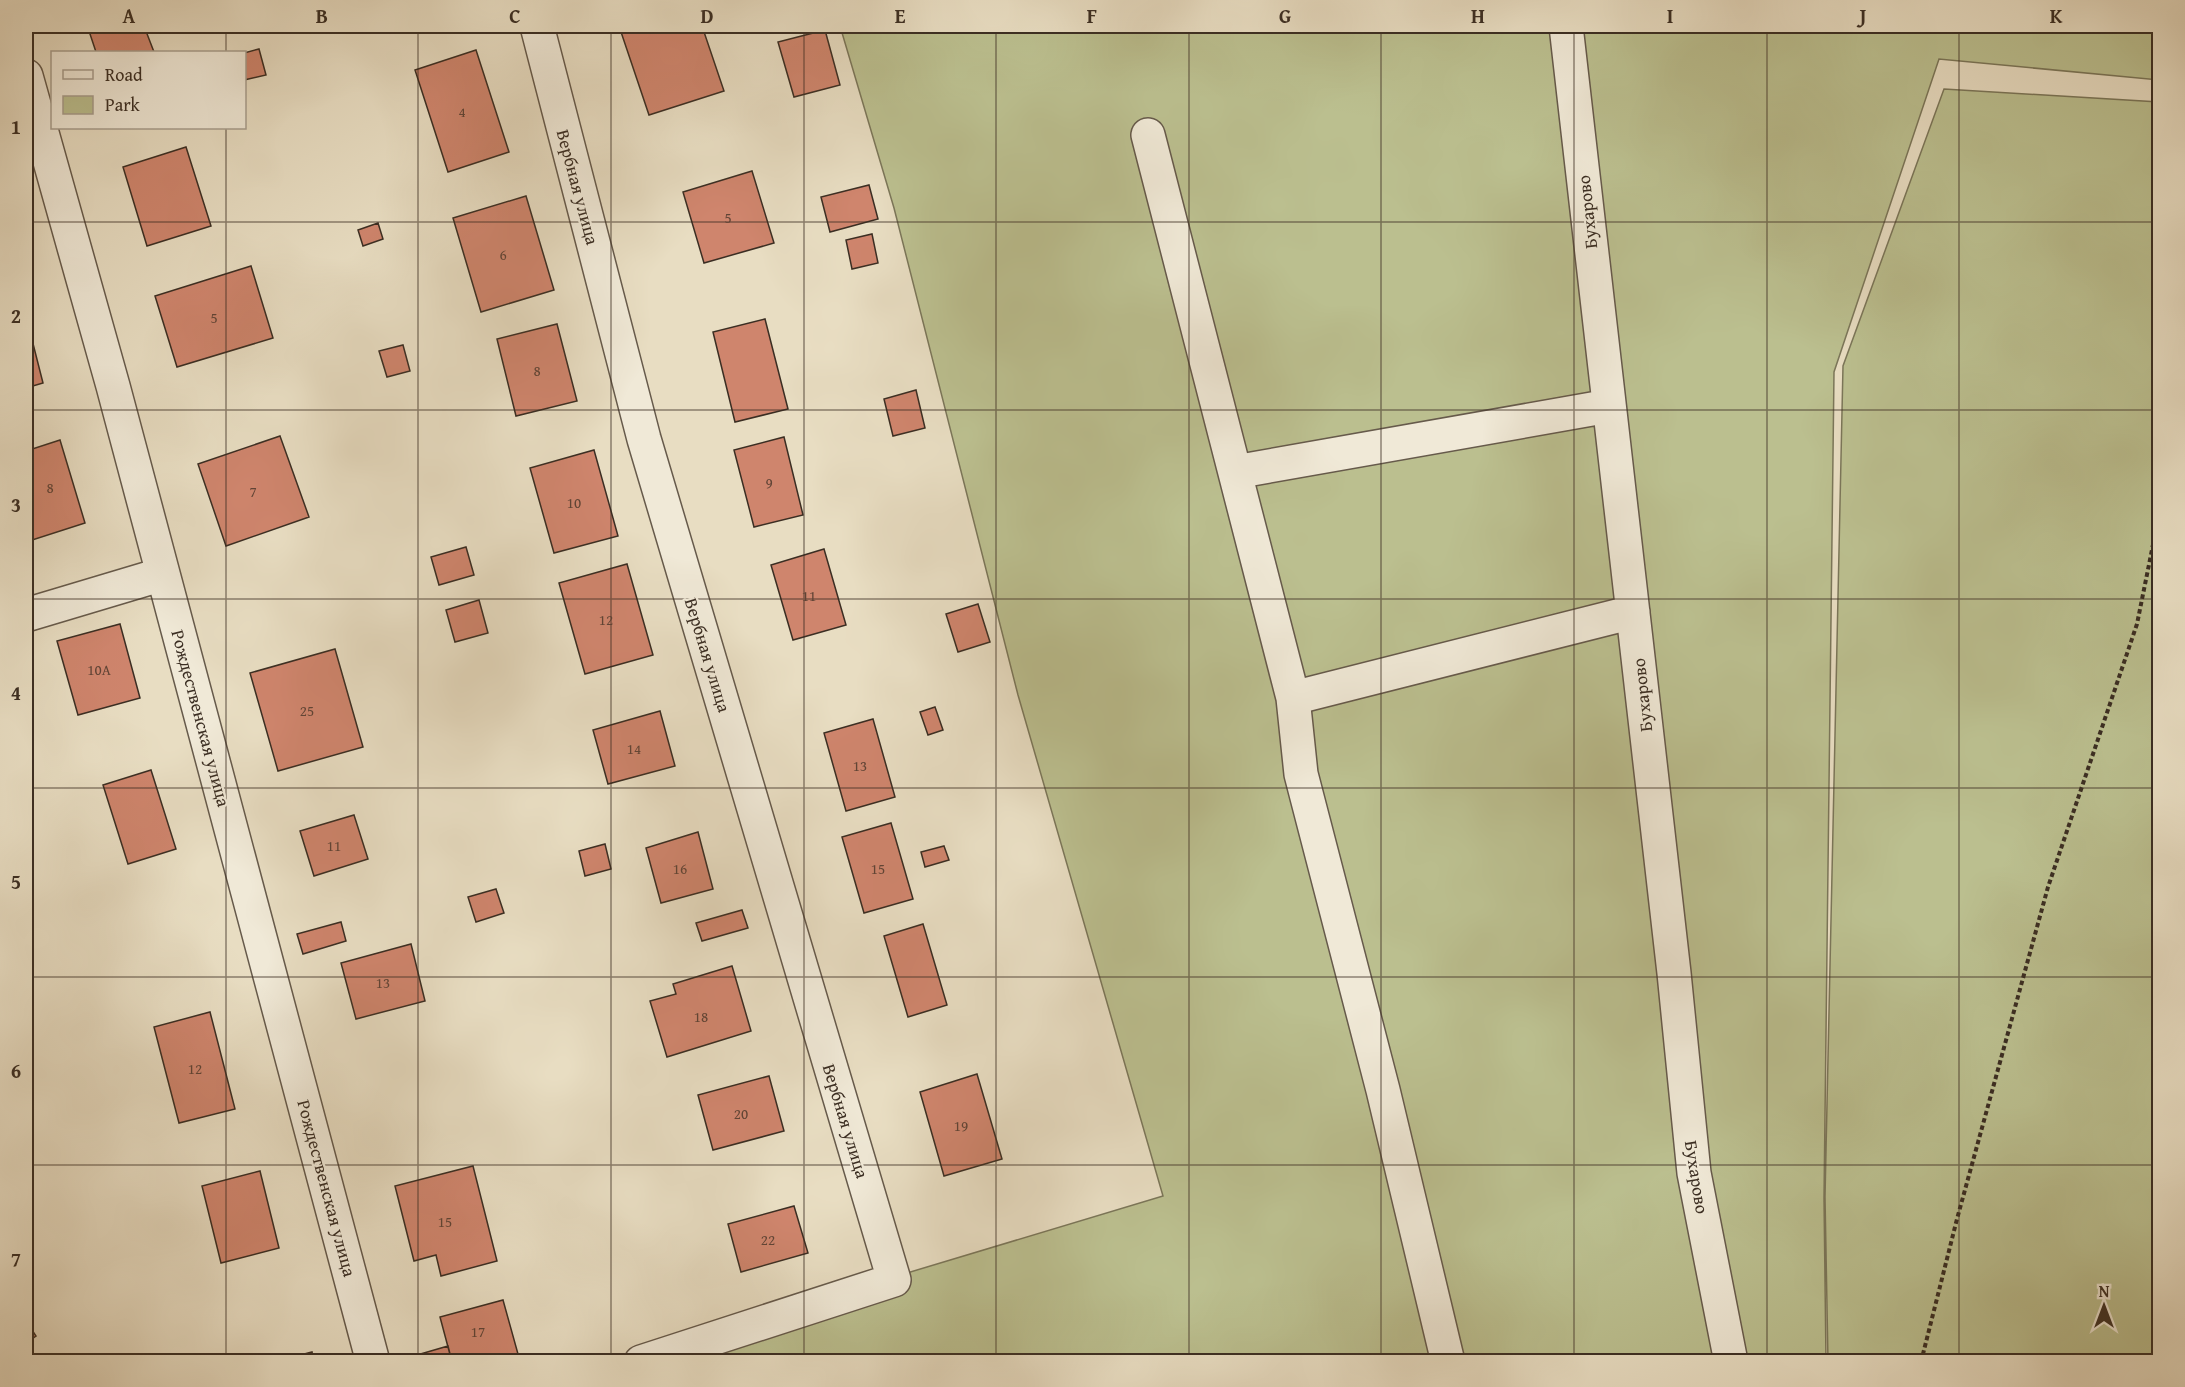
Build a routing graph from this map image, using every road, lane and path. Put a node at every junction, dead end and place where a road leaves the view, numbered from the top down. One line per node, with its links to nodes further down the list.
1 (537, 26): 13 (street, Вербная улица)
2 (1566, 26): 5 (street, Бухарово)
3 (26, 76): 8 (street, Рождественская улица)
4 (1148, 135): 6 (street)
5 (1609, 406): 6 (street); 9 (street, Бухарово)
6 (1235, 472): 11 (street)
7 (2160, 510): 16 (path)
8 (163, 574): 10 (street); 12 (street, Рождественская улица)
9 (1633, 612): 11 (street); 15 (street, Бухарово)
10 (26, 615)
11 (1293, 698): 14 (street)
12 (373, 1362)
13 (641, 1362)
14 (1448, 1362)
15 (1731, 1362)
16 (1921, 1362)

